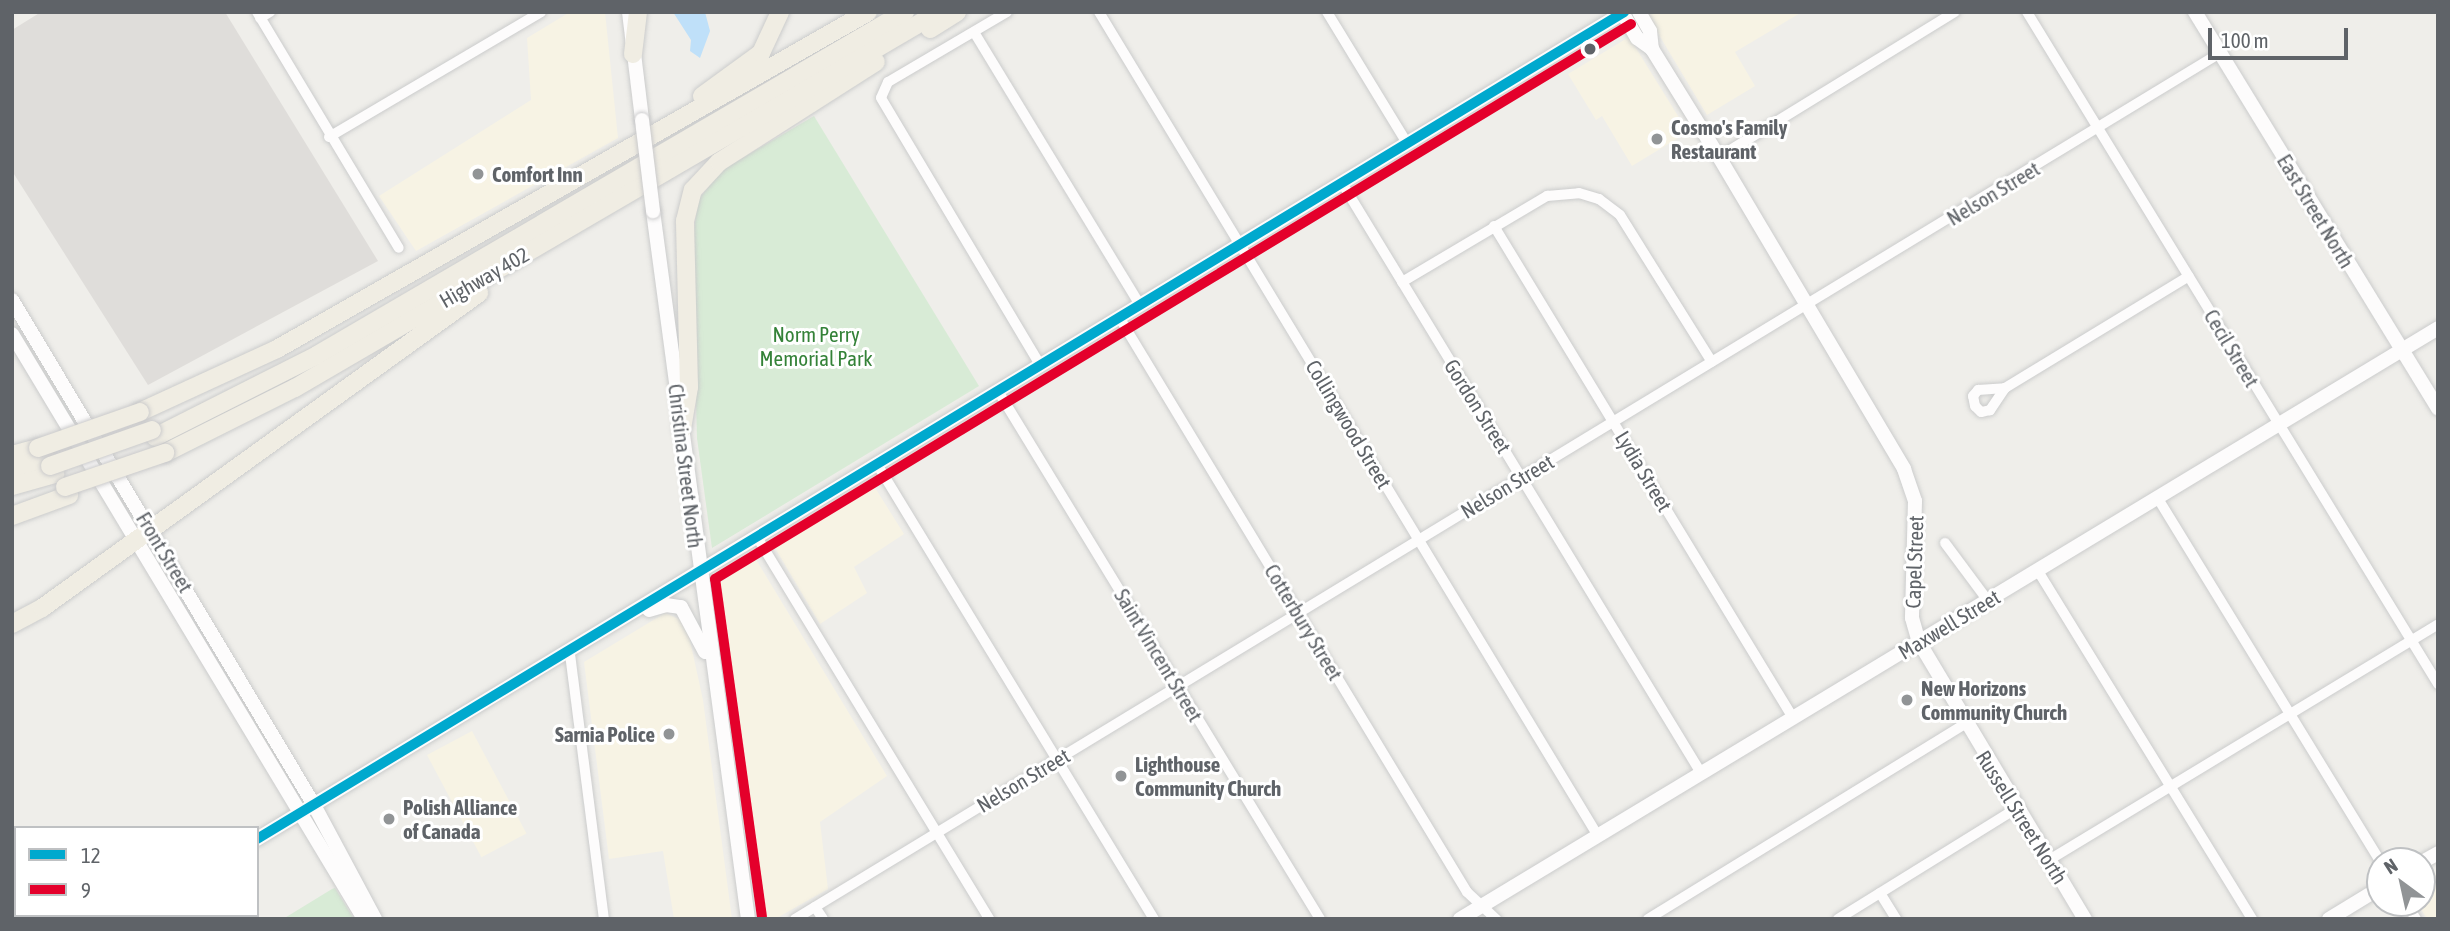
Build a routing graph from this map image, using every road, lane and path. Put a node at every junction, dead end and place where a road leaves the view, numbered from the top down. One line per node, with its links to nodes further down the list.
1 (270, 12): 19 (street)
2 (541, 12): 25 (street)
3 (629, 12): 23 (main road, Christina Street North)
4 (638, 12): 23 (highway)
5 (780, 12): 28 (highway)
6 (868, 12): 28 (highway)
7 (886, 12): 50 (highway, Highway 402)
8 (905, 12): 50 (highway)
9 (939, 12): 27 (highway, Highway 402)
10 (957, 12): 51 (highway)
11 (1007, 12): 20 (street)
12 (1099, 12): 32 (street, Collingwood Street)
13 (1327, 12): 26 (street)
14 (1639, 12): 21 (main road, Capel Street)
15 (1955, 12): 29 (street)
16 (2026, 12): 24 (street, Cecil Street)
17 (2195, 12): 22 (main road, East Street North)
18 (1623, 13): 21 (main road, Capel Street); 26 (main road)
19 (258, 15): 25 (street)
20 (974, 32): 38 (street); 44 (street)
21 (1651, 49): 29 (main road, Capel Street)
22 (2220, 53): 24 (street, Nelson Street); 42 (main road, East Street North)
23 (633, 54): 51 (main road, Christina Street North, bridge)
24 (2098, 129): 34 (street, Cecil Street); 37 (street, Nelson Street)
25 (329, 137): 33 (street)
26 (1407, 144): 30 (main road)
27 (709, 146): 55 (highway, Highway 402, bridge); 62 (highway)
28 (615, 156): 50 (highway)
29 (1719, 157): 37 (main road, Capel Street)
30 (1342, 183): 32 (main road); 35 (street, Gordon Street)
31 (1494, 226): 35 (street); 43 (street); 48 (street, Lydia Street)
32 (1240, 244): 38 (main road); 64 (street, Collingwood Street)
33 (399, 248)
34 (2189, 276): 45 (street); 49 (street, Cecil Street)
35 (1402, 282): 57 (street, Gordon Street)
36 (12, 300): 62 (main road, Front Street)
37 (1809, 304): 43 (street, Nelson Street); 75 (main road, Capel Street)
38 (1140, 305): 39 (main road)
39 (1119, 317): 44 (main road); 70 (street, Cotterbury Street)
40 (2438, 328): 42 (main road, Maxwell Street)
41 (12, 334): 65 (main road, Front Street)
42 (2401, 349): 47 (main road, East Street North); 49 (main road, Maxwell Street)
43 (1712, 362): 48 (street, Nelson Street)
44 (1040, 365): 46 (main road)
45 (2005, 388)
46 (998, 391): 53 (main road); 79 (street, Saint Vincent Street)
47 (2438, 409)
48 (1614, 421): 57 (street, Nelson Street); 81 (street, Lydia Street)
49 (2278, 424): 59 (main road, Maxwell Street); 74 (street, Cecil Street)
50 (148, 425): 55 (highway, Highway 402, bridge)
51 (682, 429): 68 (main road, Christina Street North)
52 (12, 455): 55 (highway)
53 (877, 464): 63 (main road); 83 (street)
54 (12, 468): 55 (highway)
55 (54, 471): 56 (highway, Highway 402); 58 (highway); 60 (highway, Highway 402); 61 (highway)
56 (12, 477)
57 (1522, 477): 64 (street, Nelson Street); 84 (street, Gordon Street)
58 (12, 486)
59 (2157, 497): 67 (main road, Maxwell Street); 80 (street)
60 (12, 502)
61 (12, 516)
62 (150, 528): 65 (highway); 86 (main road, Front Street)
63 (757, 537): 68 (main road); 89 (street)
64 (1419, 539): 70 (street, Nelson Street); 90 (street, Collingwood Street)
65 (133, 541): 72 (highway); 88 (main road, Front Street)
66 (1945, 543): 69 (street)
67 (2038, 571): 69 (main road, Maxwell Street); 85 (street)
68 (700, 572): 71 (main road); 77 (main road, Christina Street North)
69 (1988, 601): 75 (main road, Maxwell Street)
70 (1298, 613): 79 (street, Nelson Street); 96 (street, Cotterbury Street)
71 (629, 617): 76 (main road); 77 (main road)
72 (12, 624)
73 (2438, 624): 74 (street)
74 (2411, 641): 78 (street, Cecil Street); 80 (street)
75 (1919, 642): 81 (main road, Maxwell Street); 82 (main road, Russell Street North)
76 (570, 654): 86 (main road); 100 (street)
77 (712, 670): 101 (main road, Christina Street North)
78 (2438, 684)
79 (1178, 686): 83 (street, Nelson Street); 106 (street, Saint Vincent Street)
80 (2290, 713): 85 (street); 92 (street)
81 (1793, 718): 84 (main road, Maxwell Street)
82 (1965, 724): 87 (main road, Russell Street North); 109 (street)
83 (1057, 760): 89 (street, Nelson Street); 105 (street)
84 (1701, 773): 90 (main road, Maxwell Street)
85 (2169, 786): 93 (street); 113 (street)
86 (314, 805): 88 (main road); 99 (main road, Front Street)
87 (2017, 808): 93 (main road, Russell Street North); 94 (street)
88 (299, 814): 91 (main road); 98 (main road, Front Street)
89 (937, 833): 97 (street, Nelson Street); 104 (street)
90 (1598, 836): 96 (main road, Maxwell Street)
91 (259, 838)
92 (2371, 847)
93 (2049, 860): 112 (main road, Russell Street North)
94 (1880, 893): 110 (street); 111 (street)
95 (2366, 897): 114 (main road)
96 (1483, 905): 107 (main road, Maxwell Street); 108 (street, Cotterbury Street)
97 (815, 906): 102 (street, Nelson Street); 103 (street)
98 (364, 919)
99 (375, 919)
100 (604, 919)
101 (748, 919)
102 (795, 919)
103 (823, 919)
104 (989, 919)
105 (1154, 919)
106 (1320, 919)
107 (1460, 919)
108 (1496, 919)
109 (1648, 919)
110 (1838, 919)
111 (1896, 919)
112 (2085, 919)
113 (2252, 919)
114 (2329, 919)

